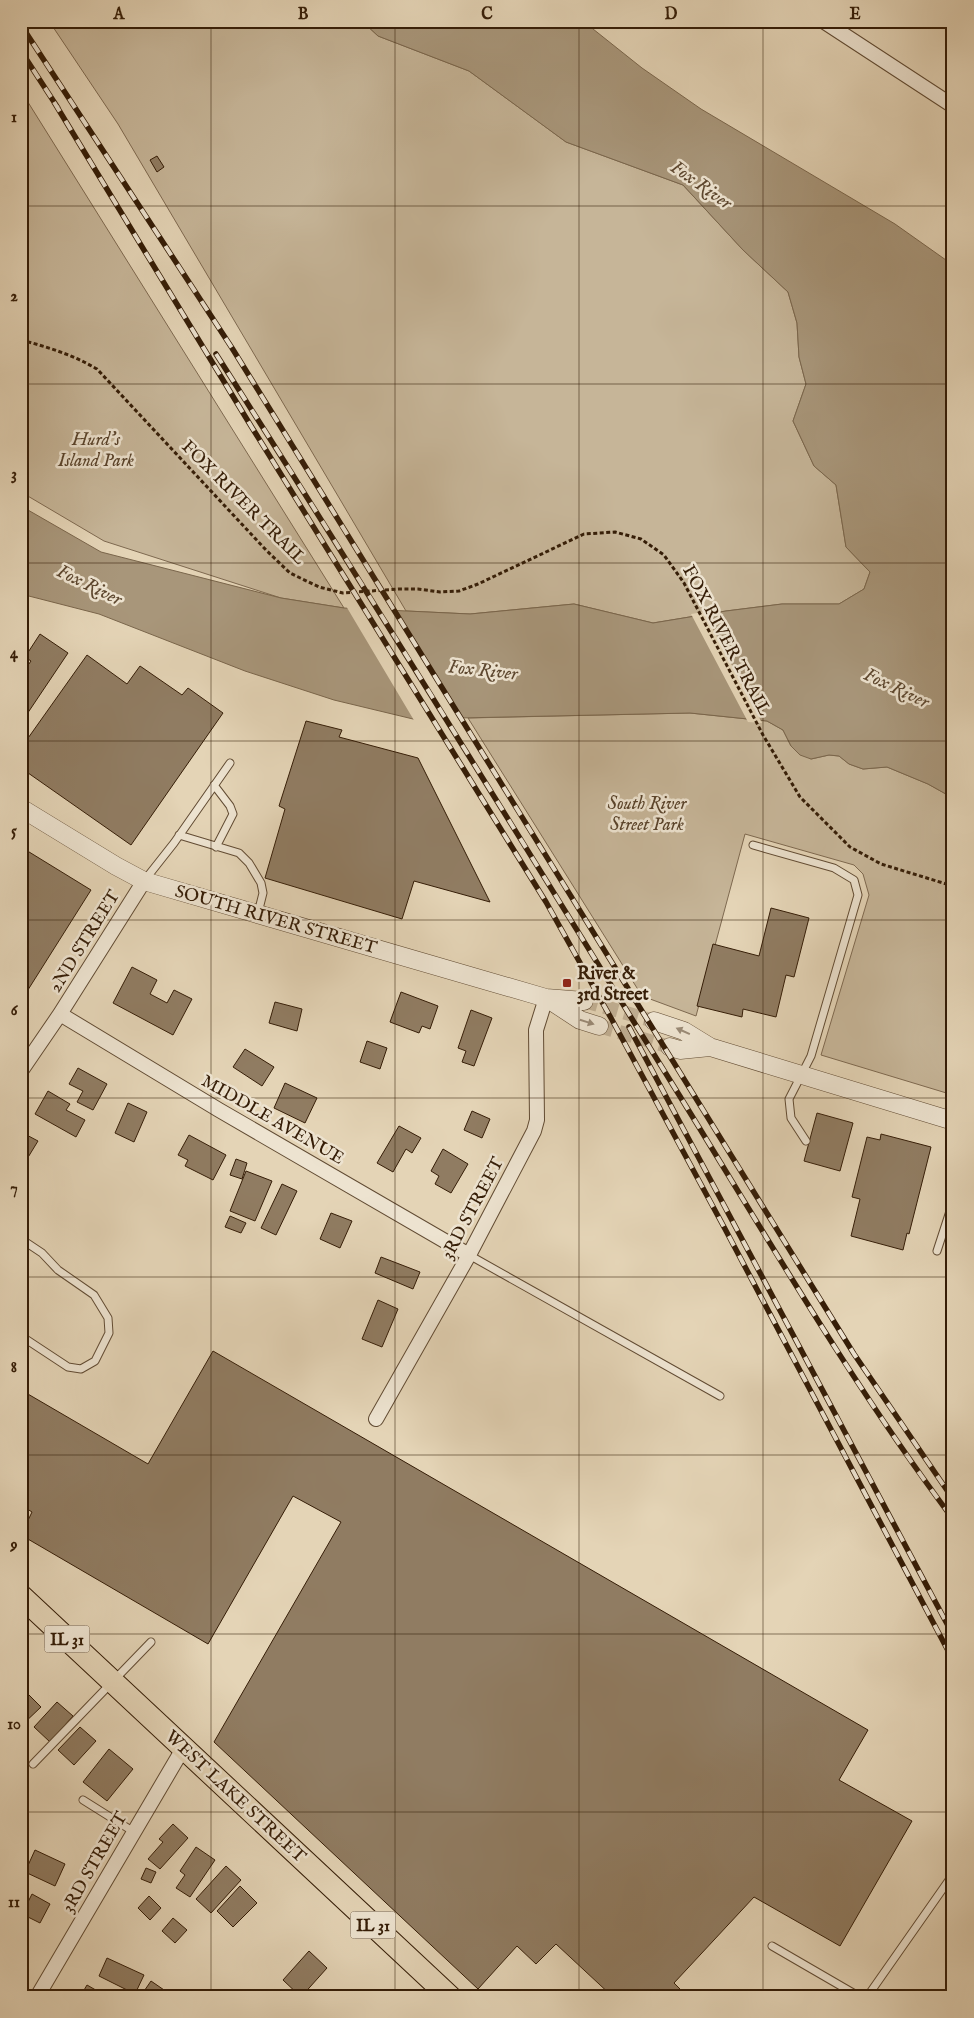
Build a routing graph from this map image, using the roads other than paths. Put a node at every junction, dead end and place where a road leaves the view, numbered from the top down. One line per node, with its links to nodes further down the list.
1 (823, 21): 2 (street)
2 (953, 106)
3 (230, 763): 4 (lane)
4 (214, 785): 6 (lane); 8 (lane)
5 (21, 808): 9 (street, SOUTH RIVER STREET)
6 (179, 835): 8 (lane); 9 (lane)
7 (754, 845): 19 (lane)
8 (216, 847): 10 (lane)
9 (144, 881): 10 (street, SOUTH RIVER STREET); 13 (street, 2ND STREET)
10 (258, 914): 11 (street, SOUTH RIVER STREET)
11 (546, 998): 12 (street, SOUTH RIVER STREET); 15 (street, SOUTH RIVER STREET, one-way to 15); 25 (street, 3RD STREET)
12 (584, 1001)
13 (60, 1014): 18 (street, 2ND STREET); 25 (street, MIDDLE AVENUE)
14 (654, 1022): 17 (street, one-way to 14)
15 (599, 1026)
16 (670, 1047): 17 (street)
17 (710, 1047): 19 (street)
18 (21, 1070)
19 (800, 1074): 20 (street); 21 (lane)
20 (953, 1120)
21 (806, 1141)
22 (953, 1202): 24 (lane)
23 (21, 1239): 26 (lane)
24 (936, 1251)
25 (469, 1255): 27 (lane); 28 (street, 3RD STREET)
26 (21, 1336)
27 (720, 1396)
28 (376, 1419)
29 (21, 1596): 31 (main road, WEST LAKE STREET / IL 31)
30 (151, 1642): 31 (lane)
31 (114, 1682): 32 (main road, WEST LAKE STREET / IL 31); 33 (lane)
32 (184, 1747): 35 (street, 3RD STREET); 39 (main road, WEST LAKE STREET / IL 31)
33 (33, 1764)
34 (83, 1800): 35 (lane)
35 (134, 1832): 38 (street, 3RD STREET)
36 (953, 1886): 41 (lane)
37 (772, 1946): 40 (lane)
38 (37, 1997)
39 (450, 1997)
40 (860, 1997)
41 (867, 1997)

